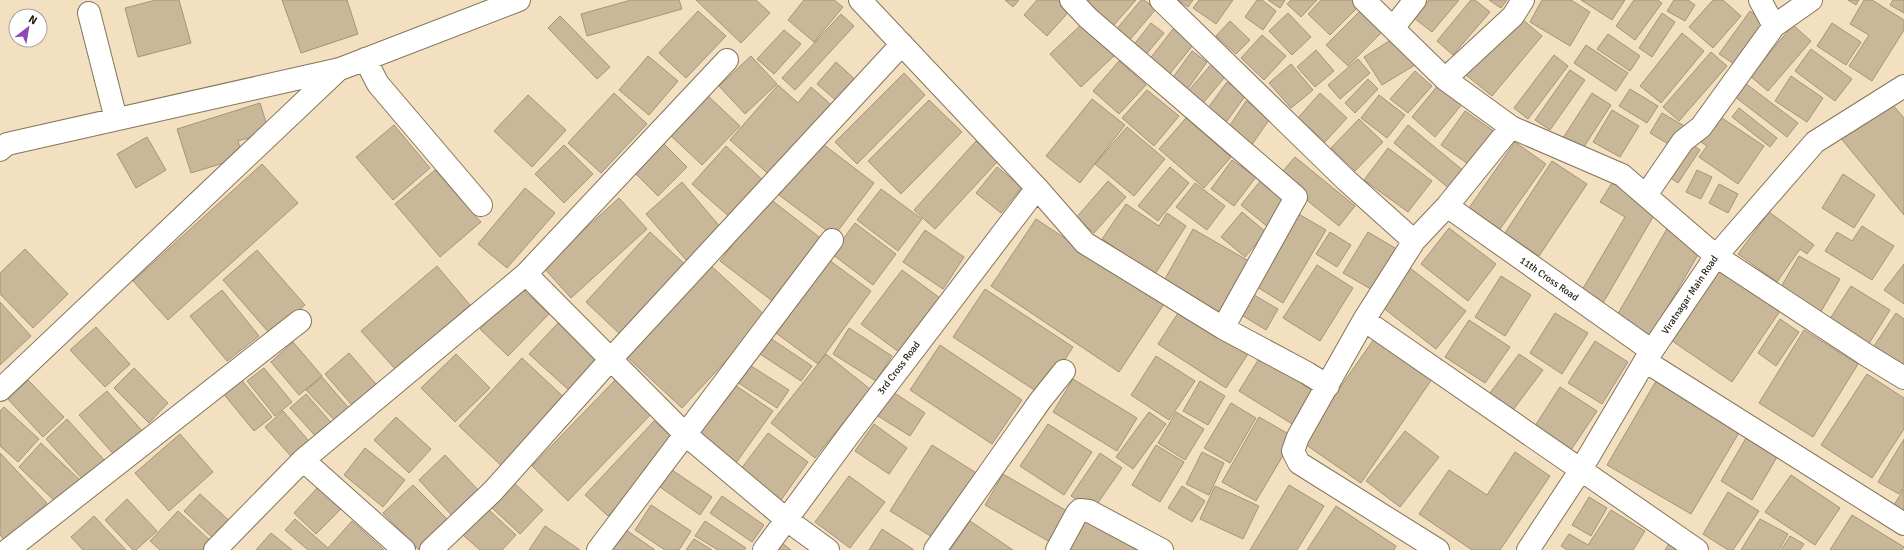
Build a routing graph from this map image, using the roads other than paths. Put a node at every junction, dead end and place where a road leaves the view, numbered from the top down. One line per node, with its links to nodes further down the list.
1 (519, 0): 14 (street)
2 (860, 0): 13 (street)
3 (1070, 0): 32 (street)
4 (1161, 0): 27 (street)
5 (1364, 0): 12 (street)
6 (1416, 0): 12 (street)
7 (1523, 0): 17 (street)
8 (1760, 0): 11 (street)
9 (1811, 0): 11 (street)
10 (89, 13): 19 (street)
11 (1774, 26): 23 (street)
12 (1393, 28): 17 (street)
13 (902, 44): 22 (street); 34 (street)
14 (365, 59): 16 (street); 24 (street)
15 (727, 60): 29 (street)
16 (340, 69): 19 (street); 38 (street)
17 (1445, 80): 20 (street)
18 (1904, 86): 28 (street, Viratnagar Main Road)
19 (116, 119): 21 (street)
20 (1511, 127): 23 (street); 25 (street)
21 (0, 150)
22 (1037, 188): 32 (street); 42 (street, 3rd Cross Road)
23 (1646, 195): 28 (street)
24 (481, 205)
25 (1447, 206): 27 (street); 33 (street, 11th Cross Road)
26 (832, 240): 39 (street)
27 (1414, 241): 30 (street)
28 (1716, 256): 33 (street, Viratnagar Main Road); 36 (street)
29 (526, 274): 34 (street); 40 (street)
30 (1364, 320): 37 (street); 41 (street)
31 (300, 321): 44 (street)
32 (1223, 328): 37 (street)
33 (1648, 356): 41 (street, Viratnagar Main Road); 43 (street, 11th Cross Road)
34 (610, 360): 39 (street); 47 (street)
35 (1064, 371): 51 (street)
36 (1904, 378)
37 (1328, 386): 54 (street)
38 (0, 390)
39 (686, 435): 42 (street); 48 (street)
40 (302, 460): 45 (street); 46 (street)
41 (1580, 471): 55 (street, Viratnagar Main Road); 56 (street)
42 (787, 520): 49 (street, 3rd Cross Road); 50 (street)
43 (1904, 524)
44 (8, 550)
45 (215, 550)
46 (404, 550)
47 (431, 550)
48 (598, 550)
49 (764, 550)
50 (828, 550)
51 (934, 550)
52 (1058, 550): 53 (street)
53 (1162, 550)
54 (1438, 550)
55 (1528, 550)
56 (1697, 550)

